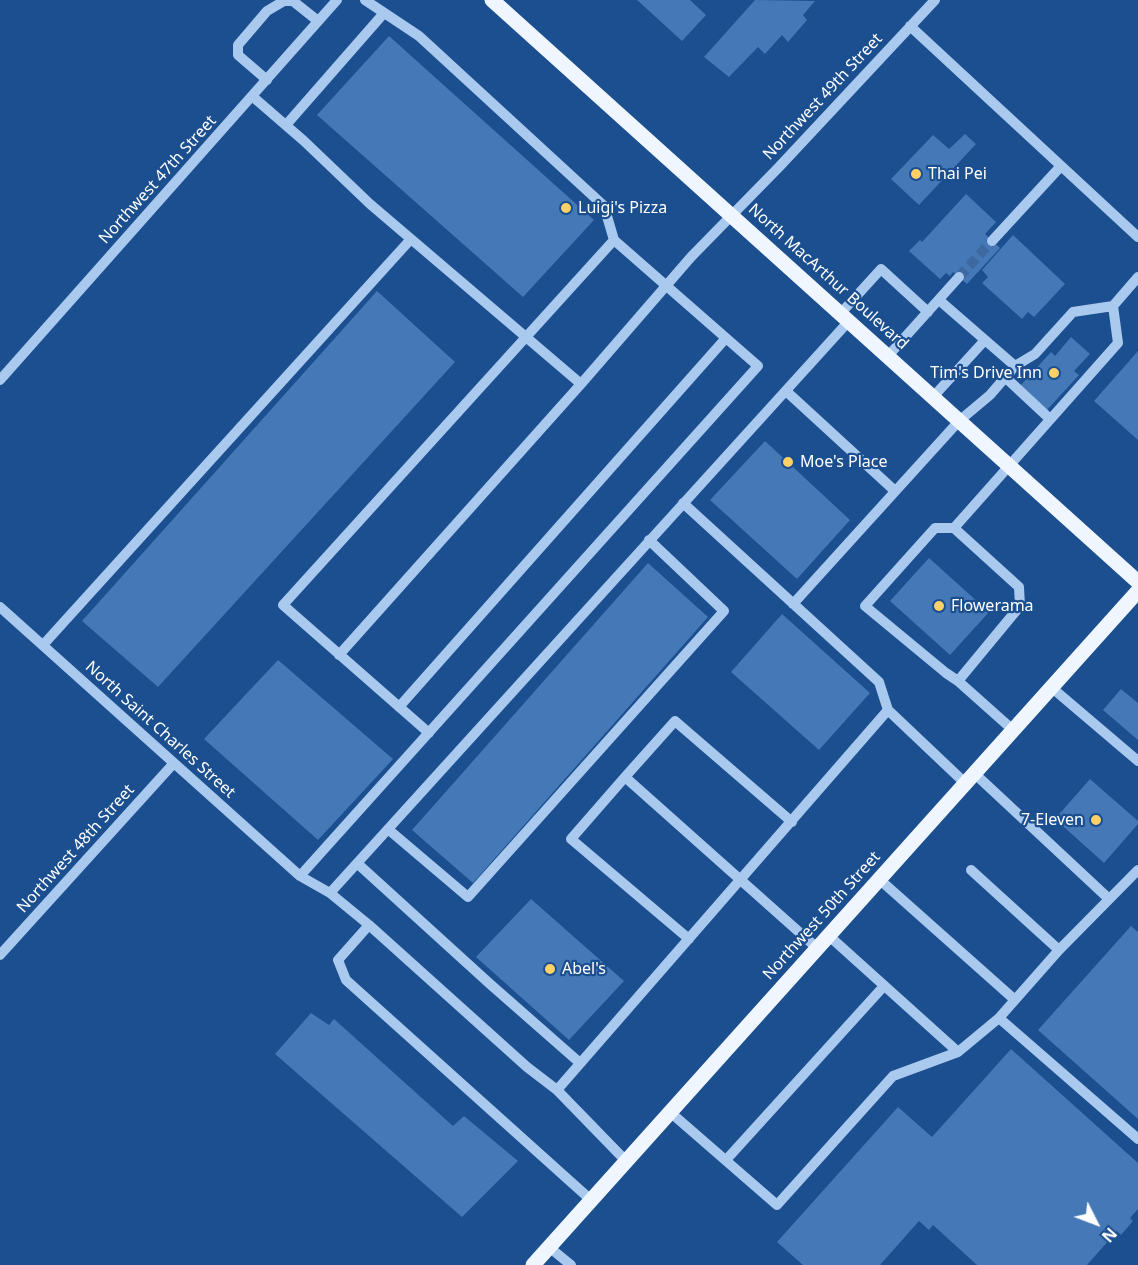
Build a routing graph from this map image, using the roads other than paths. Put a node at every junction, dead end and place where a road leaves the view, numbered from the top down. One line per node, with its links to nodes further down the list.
1 (337, 0): 6 (street, Northwest 47th Street)
2 (364, 0): 5 (street)
3 (492, 0): 12 (main road, North MacArthur Boulevard)
4 (935, 0): 7 (street, Northwest 49th Street)
5 (384, 14): 10 (street); 15 (street)
6 (318, 21): 8 (street, Northwest 47th Street); 8 (street)
7 (910, 26): 11 (street); 12 (street, Northwest 49th Street)
8 (267, 80): 9 (street, Northwest 47th Street)
9 (252, 96): 10 (street); 30 (street, Northwest 47th Street)
10 (286, 125): 14 (street)
11 (1060, 166): 13 (street); 16 (street)
12 (733, 215): 19 (street, Northwest 49th Street); 23 (main road, North MacArthur Boulevard)
13 (1138, 237)
14 (411, 239): 24 (street); 45 (street)
15 (614, 240): 19 (street); 24 (street)
16 (992, 241)
17 (959, 277): 20 (street)
18 (1138, 277): 21 (street)
19 (666, 286): 25 (street); 31 (street, Northwest 49th Street)
20 (939, 300): 22 (street); 26 (street)
21 (1113, 306): 28 (street); 34 (street)
22 (928, 312): 23 (street); 27 (street)
23 (845, 317): 27 (main road, North MacArthur Boulevard); 32 (street)
24 (526, 338): 31 (street); 46 (street)
25 (726, 338): 49 (street); 52 (street)
26 (985, 340): 28 (street); 33 (street)
27 (888, 356): 33 (main road, North MacArthur Boulevard)
28 (1015, 366): 29 (street)
29 (1005, 377): 34 (street); 35 (street)
30 (0, 380)
31 (581, 384): 46 (street, Northwest 49th Street)
32 (786, 391): 37 (street); 38 (street)
33 (933, 397): 35 (main road, North MacArthur Boulevard)
34 (1050, 419): 36 (street)
35 (959, 421): 36 (main road, North MacArthur Boulevard); 37 (street)
36 (1009, 466): 39 (street); 41 (main road, North MacArthur Boulevard)
37 (895, 491): 43 (street)
38 (683, 503): 40 (street); 43 (street)
39 (954, 528): 47 (street); 47 (street)
40 (649, 540): 58 (street); 58 (street)
41 (1138, 582)
42 (1138, 591): 48 (main road, Northwest 50th Street)
43 (793, 604): 50 (street)
44 (0, 607): 45 (street, North Saint Charles Street)
45 (43, 645): 54 (street, North Saint Charles Street)
46 (339, 654): 49 (street)
47 (958, 681): 51 (street)
48 (1051, 687): 51 (main road, Northwest 50th Street); 53 (street)
49 (399, 707): 52 (street)
50 (888, 710): 56 (street); 57 (street)
51 (1013, 730): 56 (main road, Northwest 50th Street)
52 (429, 733): 62 (street)
53 (1138, 761)
54 (174, 763): 62 (street, North Saint Charles Street); 72 (street, Northwest 48th Street)
55 (625, 777): 57 (street); 64 (street); 69 (street)
56 (969, 778): 63 (main road, Northwest 50th Street); 66 (street)
57 (792, 822): 64 (street)
58 (389, 830): 59 (street)
59 (358, 864): 65 (street); 77 (street)
60 (971, 870): 71 (street)
61 (1138, 870): 66 (street)
62 (300, 876): 65 (street, North Saint Charles Street)
63 (879, 879): 68 (main road, Northwest 50th Street); 74 (street)
64 (741, 880): 69 (street); 70 (street)
65 (330, 893): 67 (street, North Saint Charles Street)
66 (1108, 898): 71 (street)
67 (369, 925): 78 (street, North Saint Charles Street); 83 (street)
68 (828, 935): 70 (main road, Northwest 50th Street); 73 (street)
69 (689, 939): 77 (street)
70 (817, 948): 79 (main road, Northwest 50th Street)
71 (1059, 950): 74 (street)
72 (0, 955)
73 (884, 986): 76 (street); 81 (street)
74 (1015, 1000): 75 (street)
75 (999, 1018): 76 (street); 80 (street)
76 (958, 1052): 81 (street)
77 (580, 1064): 78 (street)
78 (557, 1090): 82 (street, North Saint Charles Street)
79 (670, 1112): 81 (street); 82 (main road, Northwest 50th Street)
80 (1138, 1139)
81 (726, 1160)
82 (626, 1161): 83 (main road, Northwest 50th Street)
83 (591, 1200): 84 (main road, Northwest 50th Street)
84 (549, 1247): 85 (main road, Northwest 50th Street); 86 (street)
85 (533, 1265)
86 (571, 1265)

